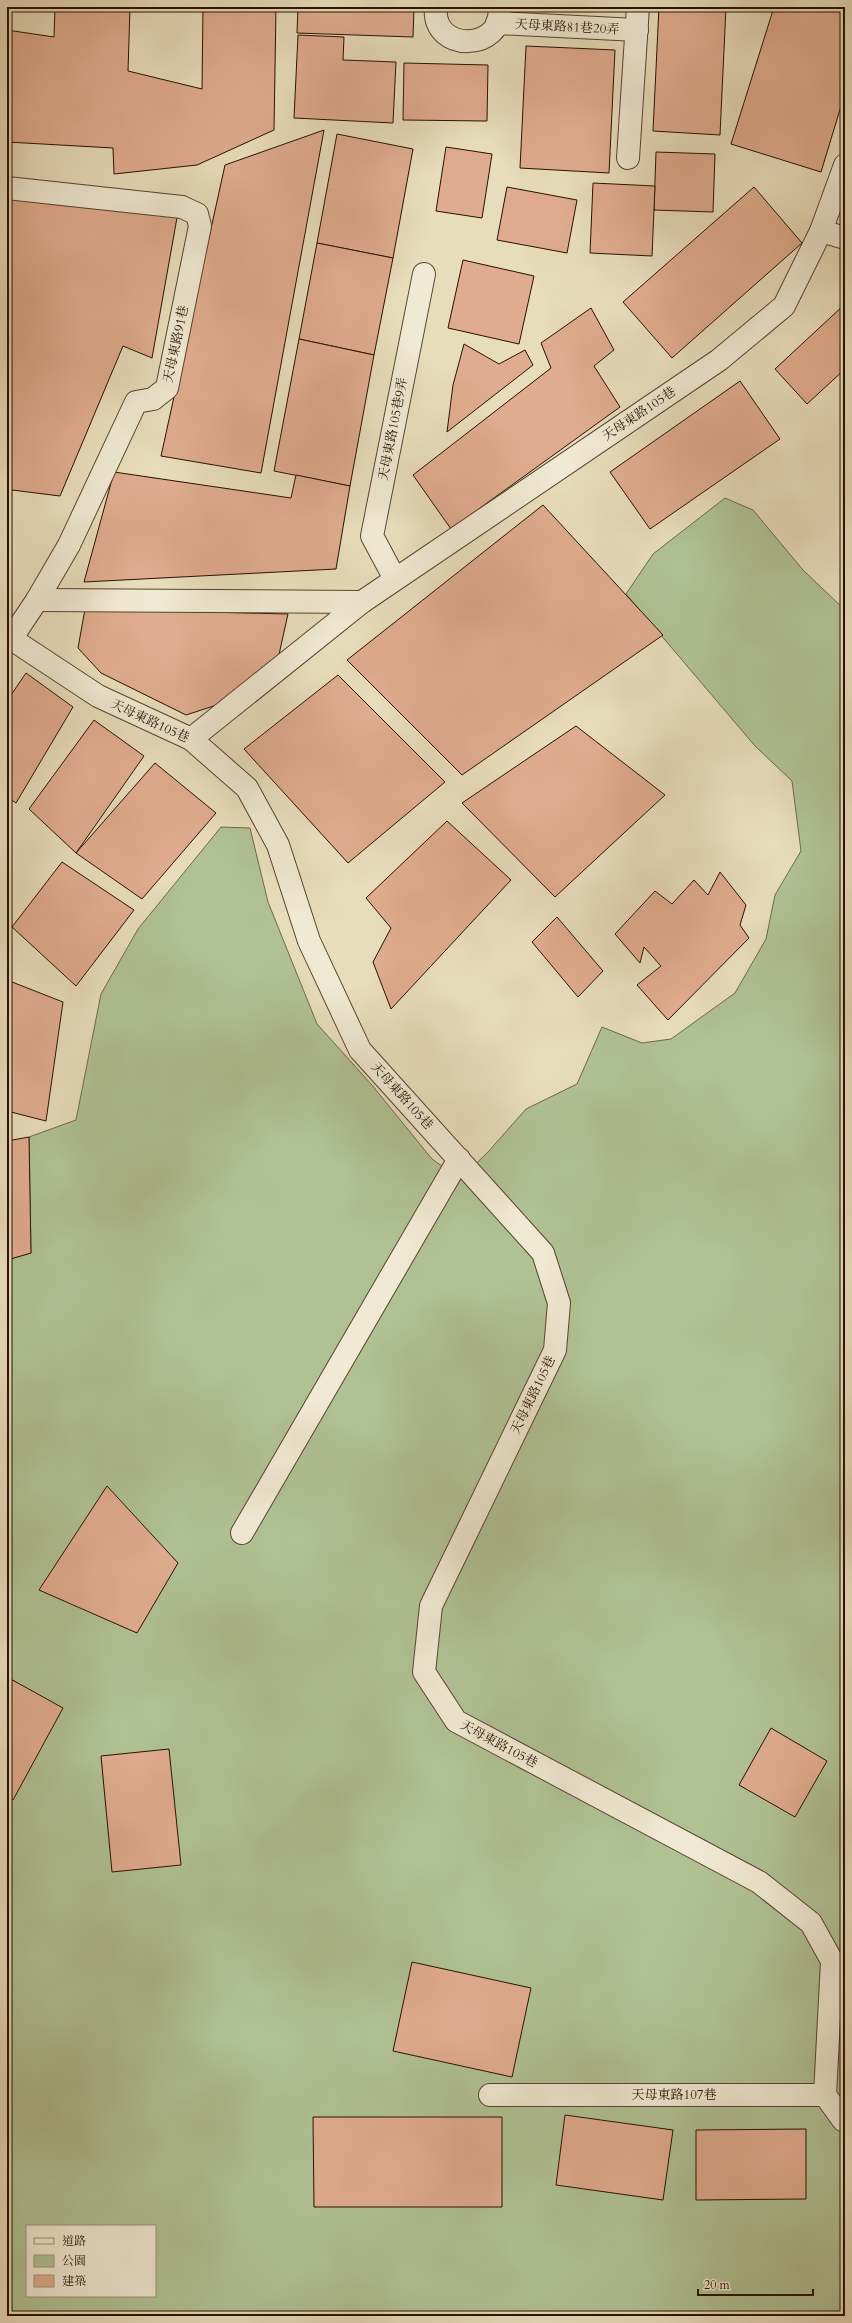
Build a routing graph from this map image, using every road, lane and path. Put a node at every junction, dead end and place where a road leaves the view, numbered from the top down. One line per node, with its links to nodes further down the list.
1 (436, 7): 3 (street, 天母東路81巷20弄)
2 (638, 7): 4 (street, 天母東路81巷20弄)
3 (498, 15): 4 (street, 天母東路81巷20弄)
4 (637, 30): 5 (street, 天母東路81巷20弄)
5 (628, 158)
6 (845, 165): 8 (street, 天母東路105巷)
7 (7, 188): 12 (street, 天母東路91巷)
8 (821, 231): 9 (street); 11 (street, 天母東路105巷)
9 (845, 238)
10 (424, 274): 11 (street, 天母東路105巷9弄)
11 (395, 579): 13 (street, 天母東路105巷)
12 (37, 600): 13 (street); 14 (street, 天母東路91巷)
13 (362, 602): 15 (street, 天母東路105巷)
14 (9, 637): 15 (street, 天母東路105巷)
15 (191, 739): 16 (street, 天母東路105巷)
16 (459, 1160): 17 (street); 19 (street, 天母東路105巷)
17 (242, 1533)
18 (490, 2095): 19 (street, 天母東路107巷)
19 (825, 2095): 20 (street)
20 (845, 2120)

